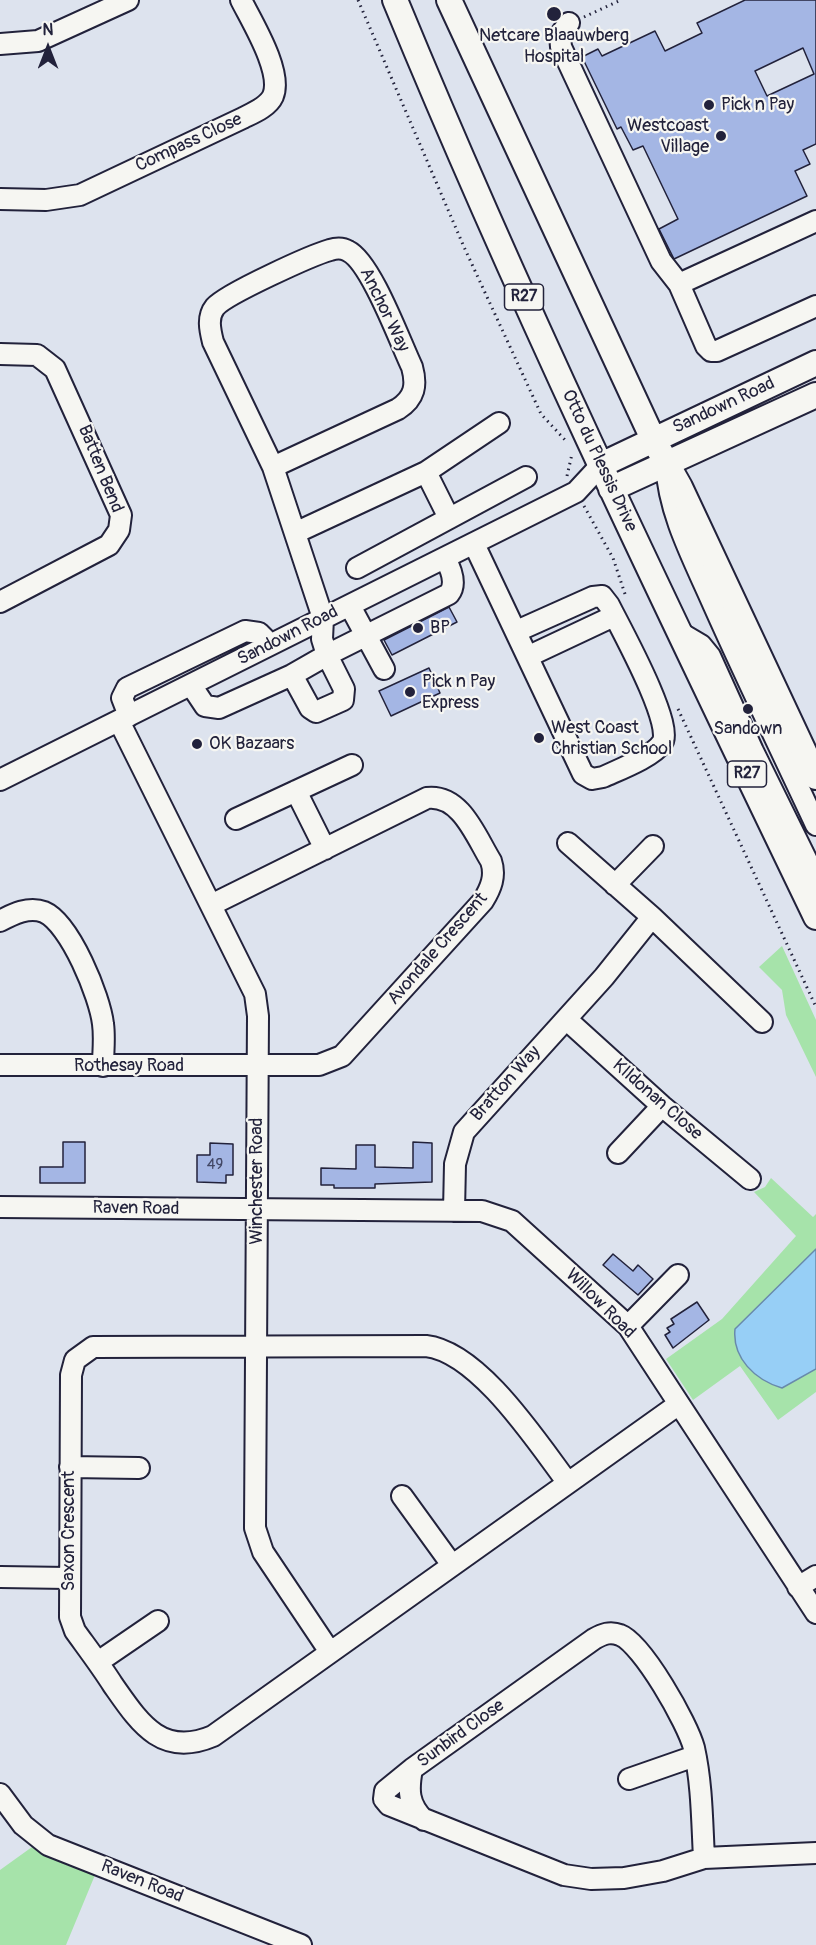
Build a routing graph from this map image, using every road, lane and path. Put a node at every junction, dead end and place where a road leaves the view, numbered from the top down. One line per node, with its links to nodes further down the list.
1 (128, 0): 8 (street)
2 (241, 0): 9 (street, Compass Close)
3 (358, 0): 18 (path)
4 (395, 0): 20 (main road, Otto du Plessis Drive / R27)
5 (449, 0): 17 (main road)
6 (621, 0): 7 (path)
7 (568, 23): 11 (street)
8 (0, 44)
9 (0, 199)
10 (816, 221): 11 (street)
11 (679, 284): 12 (street)
12 (816, 306)
13 (0, 354): 34 (street, Batten Bend)
14 (816, 363): 17 (main road, Sandown Road)
15 (816, 395): 21 (main road, Sandown Road)
16 (499, 423): 23 (street)
17 (652, 440): 20 (main road, Sandown Road); 21 (main road)
18 (567, 443)
19 (573, 451): 24 (path)
20 (601, 465): 26 (main road, Otto du Plessis Drive / R27); 27 (street, Sandown Road)
21 (666, 465): 26 (main road, Sandown Road); 54 (main road); 57 (street)
22 (273, 467): 22 (street, Anchor Way); 30 (street, Anchor Way)
23 (426, 472): 28 (street); 30 (street)
24 (567, 475)
25 (526, 477): 28 (street)
26 (611, 489): 27 (street, Sandown Road); 39 (main road, Otto du Plessis Drive / R27)
27 (576, 492): 31 (street, Sandown Road)
28 (448, 516): 33 (street)
29 (590, 518): 36 (path)
30 (295, 533): 37 (street, Anchor Way)
31 (474, 544): 32 (street, Sandown Road); 38 (street)
32 (445, 558): 35 (street, Sandown Road); 40 (street)
33 (357, 568)
34 (0, 602)
35 (350, 606): 37 (street, Sandown Road); 40 (street)
36 (621, 609): 38 (street); 44 (street); 44 (street)
37 (323, 618): 42 (street, Sandown Road); 43 (street, Anchor Way)
38 (517, 631): 44 (street)
39 (679, 632): 61 (street); 65 (main road, Otto du Plessis Drive / R27)
40 (367, 635): 43 (street); 47 (street)
41 (229, 638): 42 (street); 45 (street); 46 (street)
42 (270, 644): 45 (street, Sandown Road)
43 (327, 655): 48 (street); 48 (street, Anchor Way)
44 (529, 656)
45 (242, 660): 49 (street, Sandown Road)
46 (170, 667): 49 (street); 51 (street)
47 (384, 669)
48 (292, 675): 49 (street)
49 (186, 687): 51 (street, Sandown Road)
50 (678, 709): 67 (path)
51 (124, 718): 53 (street, Sandown Road); 63 (street, Winchester Road)
52 (352, 765): 55 (street)
53 (1, 776)
54 (816, 777)
55 (296, 791): 56 (street); 60 (street)
56 (236, 819)
57 (816, 825)
58 (568, 843): 62 (street)
59 (653, 846): 62 (street)
60 (325, 849): 63 (street, Avondale Crescent); 72 (street, Avondale Crescent)
61 (816, 879)
62 (615, 885): 64 (street)
63 (211, 904): 72 (street, Winchester Road)
64 (652, 917): 68 (street, Bratton Way); 69 (street)
65 (816, 917)
66 (0, 921): 71 (street)
67 (816, 1007)
68 (566, 1019): 73 (street, KIldonan Close); 78 (street, Bratton Way)
69 (762, 1022)
70 (0, 1065): 71 (street, Rothesay Road)
71 (103, 1066): 72 (street, Rothesay Road)
72 (258, 1067): 77 (street, Winchester Road)
73 (662, 1106): 74 (street); 75 (street, KIldonan Close)
74 (618, 1153)
75 (750, 1179)
76 (8, 1207): 77 (street, Raven Road); 79 (street, Raven Road)
77 (256, 1210): 78 (street, Willow Road); 82 (street, Winchester Road)
78 (454, 1211): 81 (street, Willow Road)
79 (0, 1223)
80 (678, 1275): 81 (street)
81 (628, 1326): 83 (street, Willow Road)
82 (257, 1347): 84 (street, Saxon Crescent); 86 (street, Saxon Crescent); 95 (street, Winchester Road)
83 (679, 1404): 86 (street, Saxon Crescent); 92 (street, Willow Road)
84 (70, 1467): 85 (street); 91 (street, Saxon Crescent)
85 (139, 1468)
86 (568, 1483): 88 (street, Saxon Crescent)
87 (402, 1496): 88 (street)
88 (452, 1565): 95 (street, Saxon Crescent)
89 (816, 1576): 92 (street)
90 (0, 1577): 91 (street)
91 (68, 1578): 96 (street, Saxon Crescent)
92 (798, 1587): 93 (street, Willow Road)
93 (816, 1612)
94 (158, 1621): 96 (street)
95 (330, 1652): 96 (street, Saxon Crescent)
96 (98, 1662)
97 (695, 1756): 98 (street); 101 (street, Sunbird Close); 101 (street, Sunbird Close)
98 (629, 1779)
99 (3, 1804): 102 (street, Raven Road)
100 (816, 1853): 101 (street, Sunbird Close)
101 (704, 1858)
102 (301, 1945)

